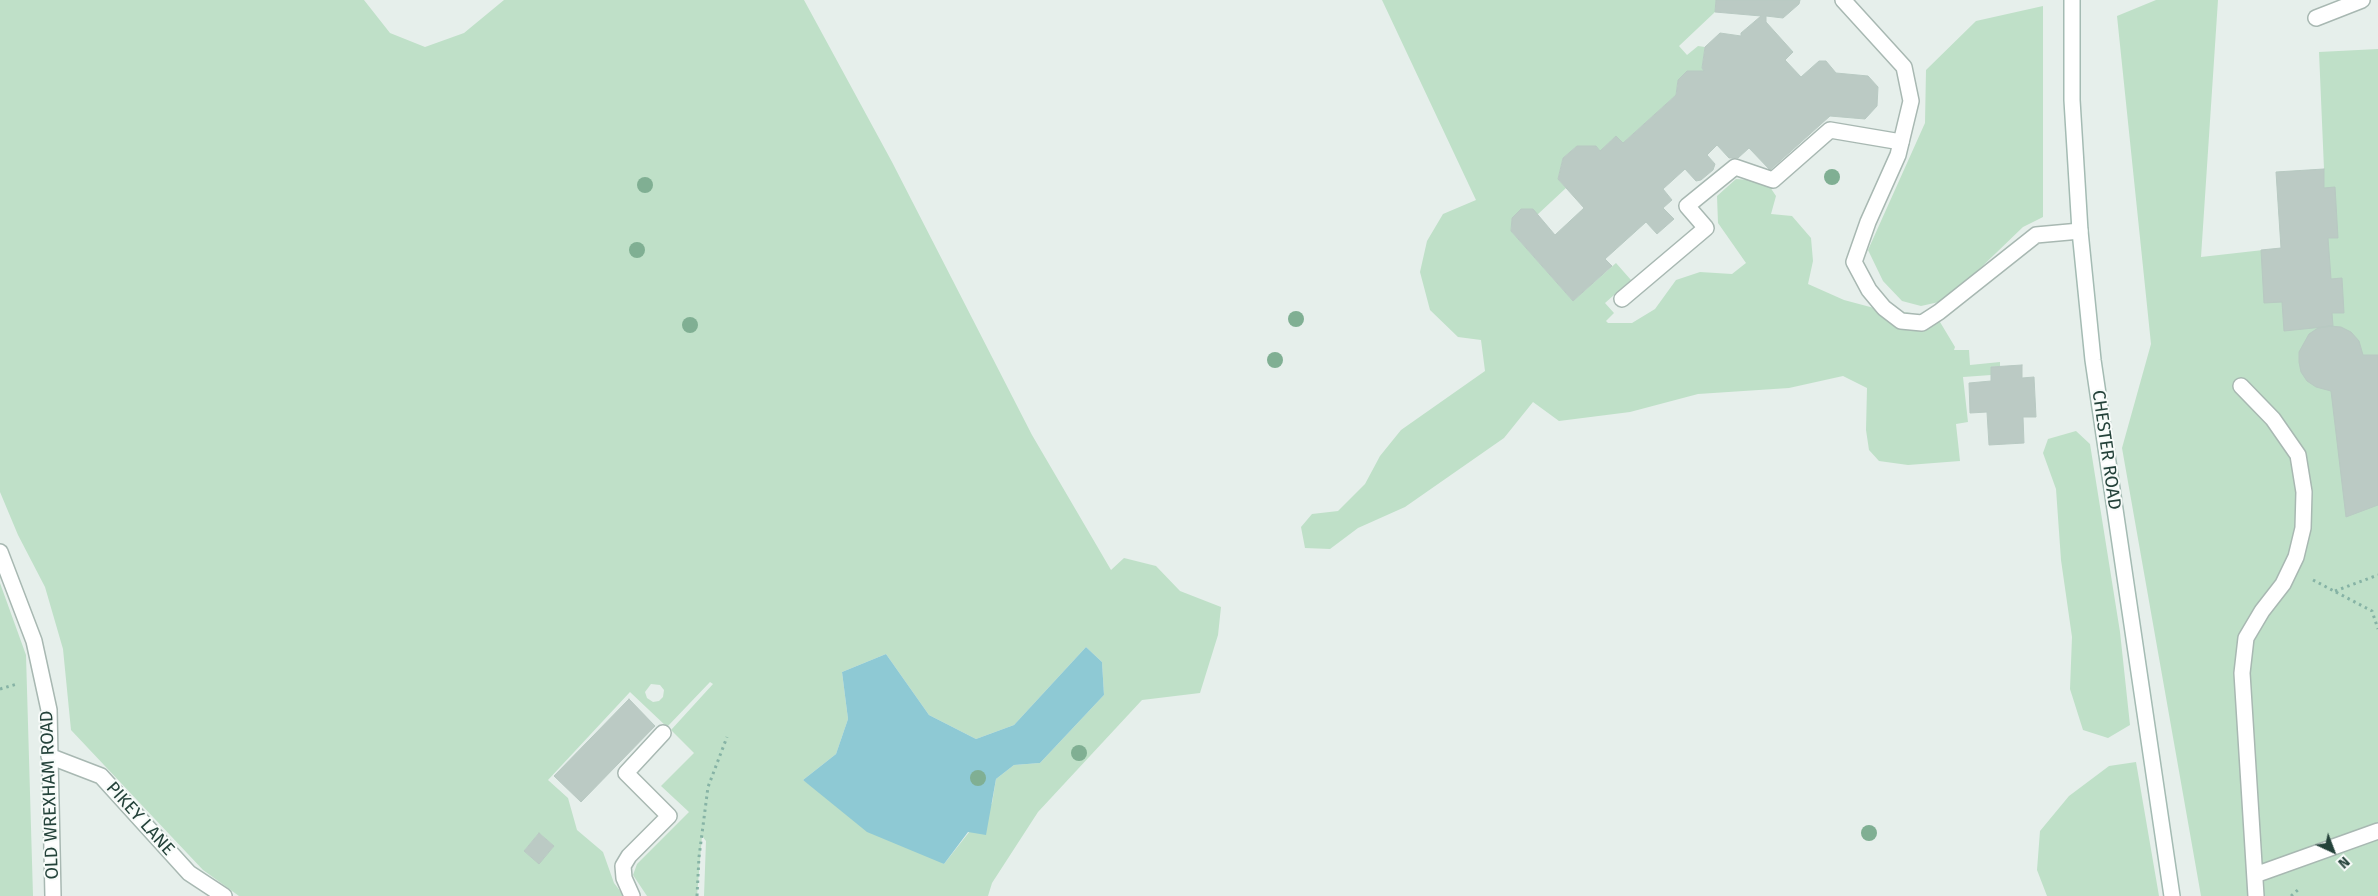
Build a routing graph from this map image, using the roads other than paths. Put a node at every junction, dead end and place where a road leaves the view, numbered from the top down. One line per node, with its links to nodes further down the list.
1 (1843, 0): 5 (street)
2 (2072, 0): 6 (street, CHESTER ROAD)
3 (2362, 0): 4 (street)
4 (2316, 18)
5 (1901, 142): 6 (street); 7 (street)
6 (2080, 231): 17 (street, CHESTER ROAD)
7 (1622, 299)
8 (2242, 386): 13 (street)
9 (0, 552): 11 (street, OLD WREXHAM ROAD)
10 (663, 734): 16 (street)
11 (49, 756): 14 (street, OLD WREXHAM ROAD); 15 (street, PIKEY LANE)
12 (2378, 831): 13 (street)
13 (2255, 875): 18 (street)
14 (53, 896)
15 (224, 896)
16 (632, 896)
17 (2172, 896)
18 (2256, 896)

